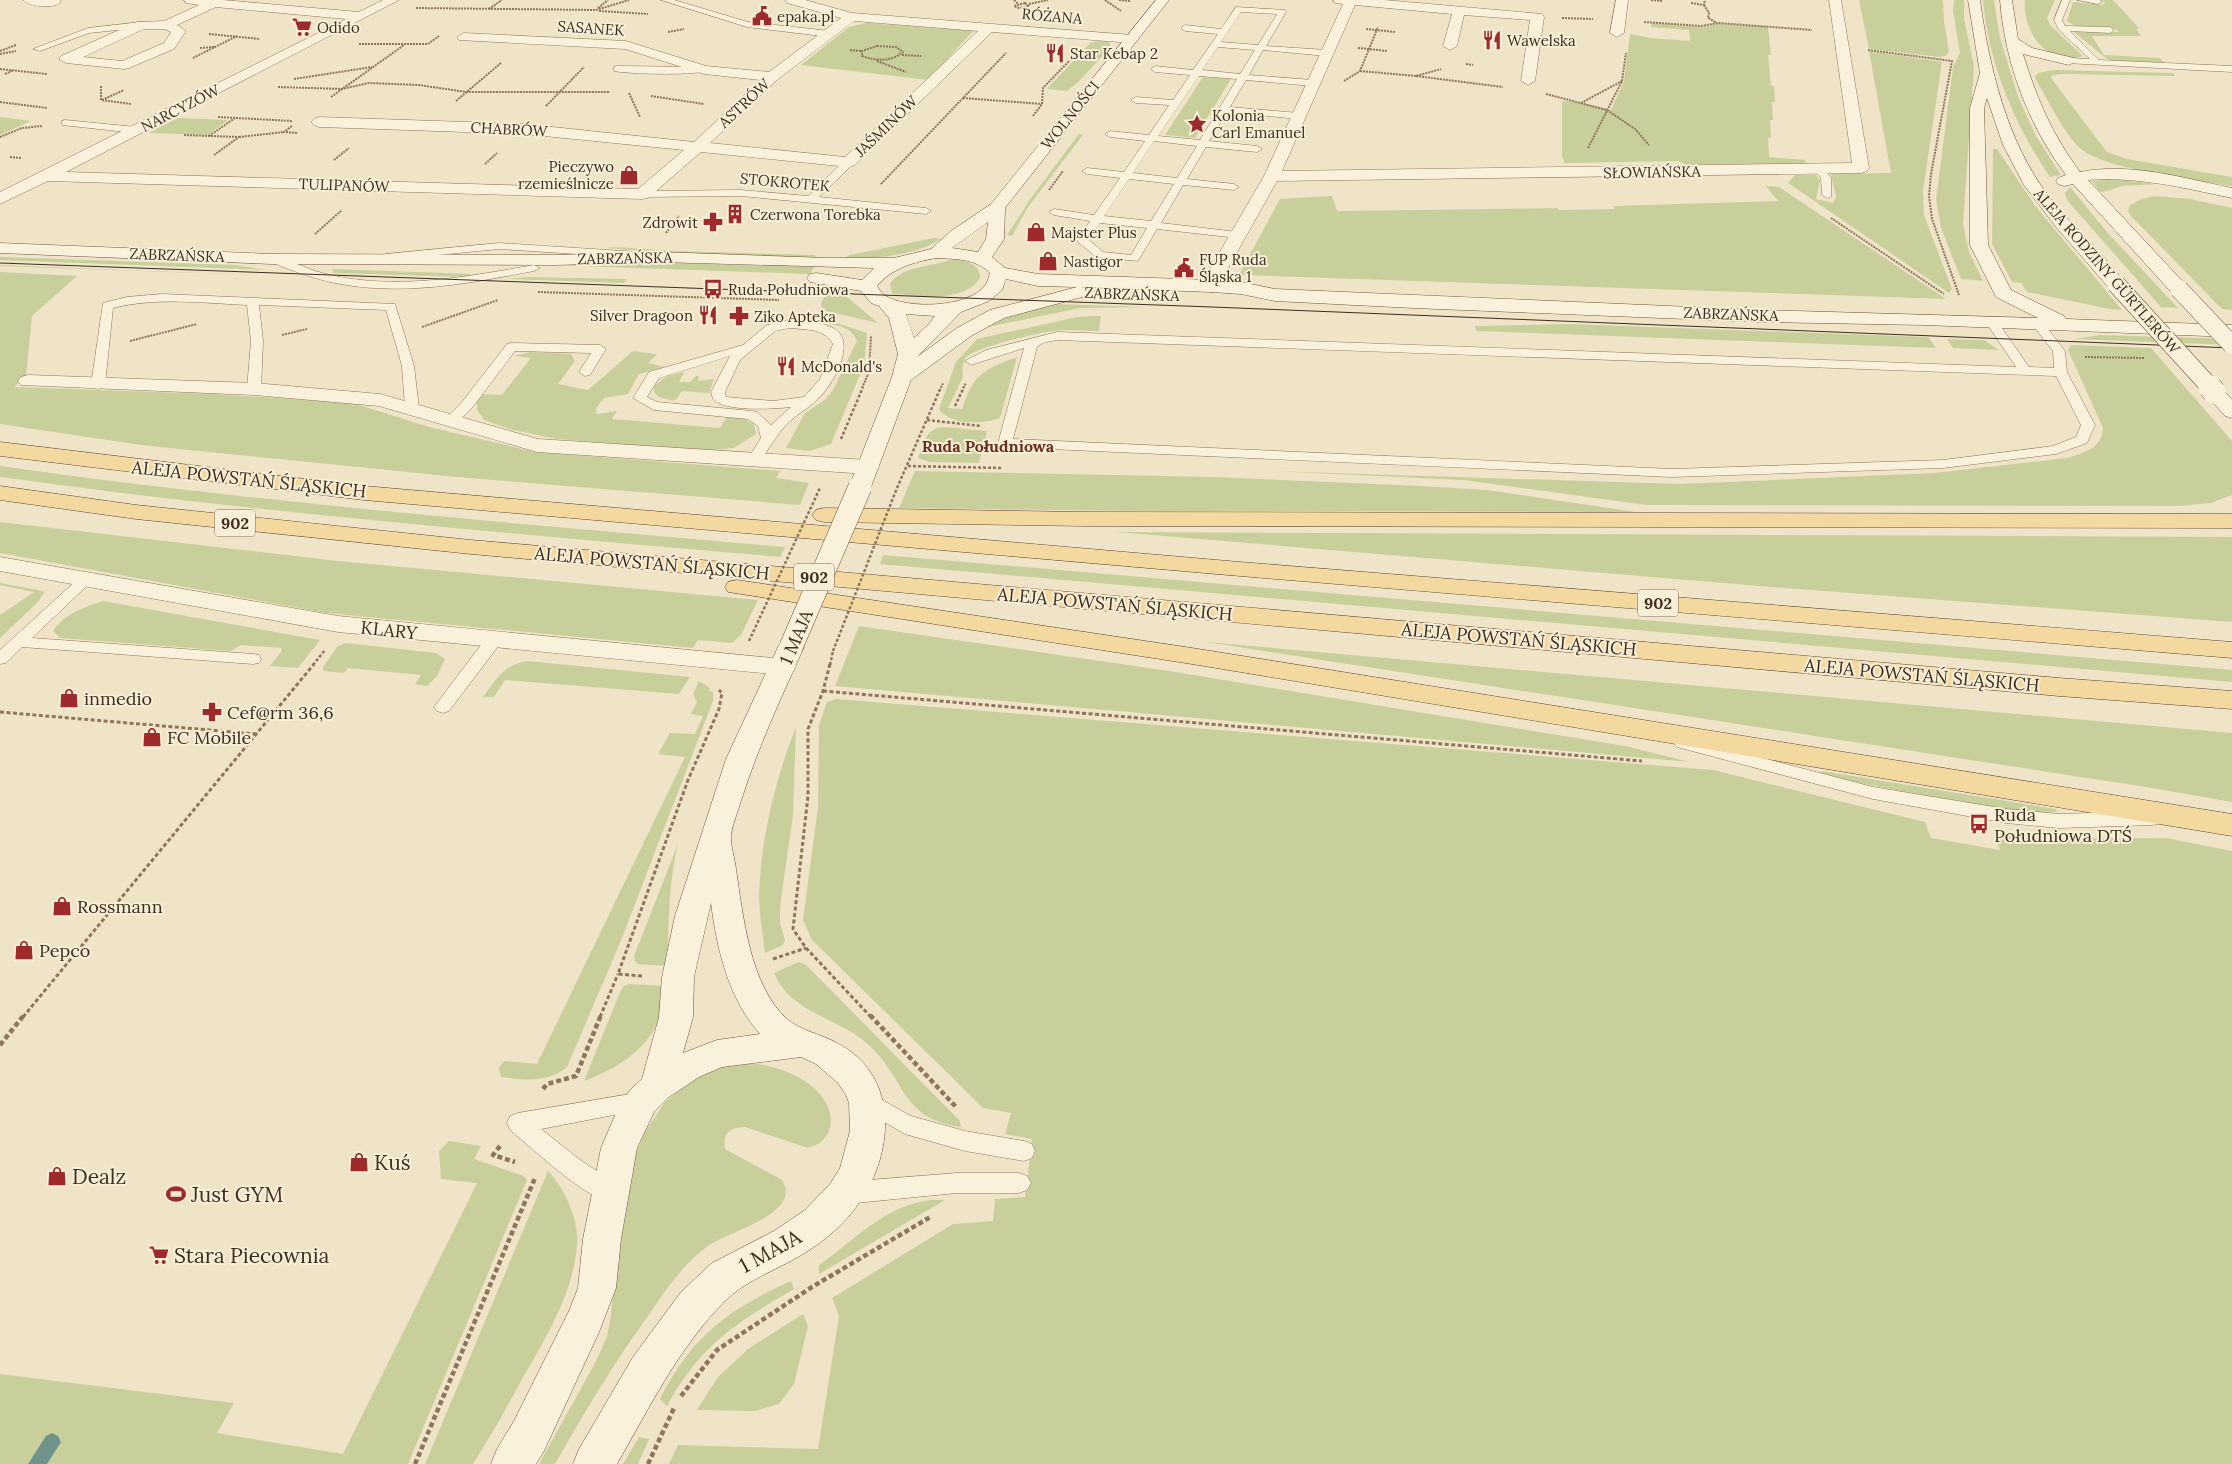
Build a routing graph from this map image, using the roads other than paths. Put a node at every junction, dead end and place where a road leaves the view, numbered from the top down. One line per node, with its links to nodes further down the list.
1 (29, 0): 14 (street)
2 (190, 0): 16 (street)
3 (393, 0): 18 (street, NARCYZÓW)
4 (665, 0): 28 (lane)
5 (791, 0): 19 (street, RÓŻANA)
6 (1163, 0): 30 (street, WOLNOŚCI)
7 (1346, 0): 17 (street); 36 (street)
8 (1622, 0): 27 (street)
9 (1835, 0): 64 (street, SŁOWIAŃSKA)
10 (1974, 0): 45 (street, ALEJA RODZINY GÜRTLERÓW)
11 (2006, 0): 31 (street)
12 (2066, 0): 24 (lane)
13 (2081, 0): 15 (lane)
14 (55, 2)
15 (2098, 2)
16 (214, 3): 18 (street); 21 (street)
17 (1459, 10): 33 (street); 48 (street)
18 (360, 16): 56 (street, NARCYZÓW)
19 (851, 17): 22 (street, RÓŻANA); 28 (street, ASTRÓW)
20 (142, 25): 21 (street); 21 (street); 35 (lane)
21 (166, 25)
22 (989, 28): 30 (street, RÓŻANA); 63 (street, JAŚMINÓW)
23 (1185, 28): 26 (lane)
24 (2062, 28): 25 (lane); 38 (lane)
25 (2110, 30)
26 (1223, 32): 32 (lane); 34 (lane)
27 (1617, 33)
28 (830, 34): 46 (street, ASTRÓW)
29 (464, 37): 43 (street, SASANEK)
30 (1132, 39): 81 (street, WOLNOŚCI)
31 (2012, 42): 37 (street); 41 (street)
32 (1215, 44): 34 (lane); 44 (lane)
33 (1450, 46)
34 (1260, 48): 36 (lane); 47 (lane)
35 (37, 49)
36 (1327, 53): 49 (street)
37 (2068, 61): 38 (lane); 41 (street)
38 (2097, 62): 42 (lane)
39 (617, 69): 43 (lane)
40 (1155, 69): 44 (lane)
41 (2020, 69): 61 (street)
42 (2232, 69)
43 (704, 70): 46 (street, SASANEK)
44 (1196, 72): 47 (lane); 51 (lane)
45 (1988, 73): 82 (street, ALEJA RODZINY GÜRTLERÓW); 101 (street)
46 (772, 77): 60 (street, ASTRÓW)
47 (1243, 77): 49 (lane); 52 (lane)
48 (1528, 81)
49 (1313, 83): 53 (street)
50 (1136, 100): 51 (lane)
51 (1175, 104): 58 (lane)
52 (1224, 109): 53 (lane); 59 (lane)
53 (1299, 116): 68 (street)
54 (319, 122): 60 (street, CHABRÓW)
55 (65, 123): 56 (lane)
56 (136, 130): 66 (street, NARCYZÓW)
57 (1110, 134): 58 (lane)
58 (1152, 138): 59 (lane); 67 (lane)
59 (1203, 144): 62 (lane); 71 (lane)
60 (698, 145): 63 (street, JAŚMINÓW); 75 (street, ASTRÓW)
61 (2054, 148): 69 (street); 70 (street)
62 (1257, 149)
63 (849, 162): 79 (lane)
64 (1819, 170): 68 (street, SŁOWIAŃSKA); 76 (lane)
65 (1088, 171): 67 (lane)
66 (46, 176): 75 (street, TULIPANÓW); 78 (street, NARCYZÓW)
67 (1126, 176): 71 (lane); 85 (lane)
68 (1272, 176): 88 (street)
69 (2076, 177): 70 (street); 82 (street); 86 (street)
70 (2160, 180): 74 (street)
71 (1180, 181): 72 (lane); 87 (lane)
72 (1234, 187)
73 (2135, 191): 80 (street)
74 (2232, 193)
75 (642, 194): 79 (lane, STOKROTEK)
76 (1827, 195)
77 (2117, 198): 86 (street)
78 (0, 199)
79 (811, 199): 83 (lane, STOKROTEK)
80 (2232, 201)
81 (997, 208): 90 (street, WOLNOŚCI); 92 (street)
82 (2050, 208): 127 (street, ALEJA RODZINY GÜRTLERÓW, bridge)
83 (926, 211)
84 (1054, 212): 85 (lane)
85 (1097, 219): 87 (lane); 87 (lane)
86 (2118, 224): 114 (street, bridge)
87 (1154, 225): 88 (lane)
88 (1238, 235): 97 (street)
89 (0, 248): 91 (street, ZABRZAŃSKA)
90 (936, 253): 92 (street); 94 (street)
91 (272, 258): 93 (street, ZABRZAŃSKA); 95 (lane)
92 (982, 259): 96 (street)
93 (355, 260): 94 (street, ZABRZAŃSKA); 95 (street, ZABRZAŃSKA)
94 (894, 263): 98 (street)
95 (534, 268): 98 (street, ZABRZAŃSKA)
96 (999, 272): 97 (street, ZABRZAŃSKA); 100 (street)
97 (1212, 282): 102 (street, ZABRZAŃSKA)
98 (867, 286): 103 (street)
99 (1080, 292): 100 (street, ZABRZAŃSKA); 102 (street, ZABRZAŃSKA); 121 (street)
100 (988, 293): 105 (street)
101 (2003, 293): 106 (street); 109 (street)
102 (1275, 295): 106 (street, ZABRZAŃSKA)
103 (888, 306): 105 (street); 116 (street, 1 MAJA)
104 (254, 308): 123 (lane); 124 (lane); 126 (lane)
105 (954, 308): 116 (street)
106 (1964, 320): 107 (street, ZABRZAŃSKA)
107 (1991, 321): 108 (street, ZABRZAŃSKA); 118 (lane)
108 (2037, 323): 109 (street, ZABRZAŃSKA); 120 (lane)
109 (2067, 324): 111 (street, ZABRZAŃSKA)
110 (2232, 327): 111 (street, ZABRZAŃSKA)
111 (2187, 328): 112 (street, ZABRZAŃSKA)
112 (2232, 331)
113 (1040, 340): 117 (lane); 118 (lane); 120 (lane)
114 (2232, 345)
115 (749, 347): 125 (lane); 125 (lane); 129 (lane)
116 (908, 354): 121 (street, 1 MAJA)
117 (971, 361)
118 (2025, 371): 120 (lane)
119 (584, 372): 128 (lane)
120 (2061, 372)
121 (902, 377): 132 (street, 1 MAJA)
122 (28, 381): 123 (street)
123 (98, 385): 124 (street)
124 (254, 389): 126 (street)
125 (807, 401): 129 (lane)
126 (412, 408): 128 (street)
127 (2232, 412)
128 (451, 421): 131 (street)
129 (768, 439): 131 (lane)
130 (0, 449): 134 (main road, ALEJA POWSTAŃ ŚLĄSKICH / 902)
131 (754, 460): 132 (street)
132 (864, 477): 144 (street, 1 MAJA, bridge)
133 (0, 493): 138 (main road, ALEJA POWSTAŃ ŚLĄSKICH / 902)
134 (574, 511): 136 (main road); 143 (main road, ALEJA POWSTAŃ ŚLĄSKICH / 902)
135 (2232, 515): 136 (main road)
136 (2204, 520): 137 (main road)
137 (2232, 521)
138 (471, 547): 147 (main road, ALEJA POWSTAŃ ŚLĄSKICH / 902); 149 (main road)
139 (0, 564): 140 (street, KLARY)
140 (85, 580): 141 (street, KLARY); 142 (lane)
141 (493, 641): 144 (street, KLARY); 148 (lane)
142 (18, 642): 145 (lane); 146 (lane)
143 (2232, 650)
144 (787, 657): 150 (street, 1 MAJA)
145 (0, 659)
146 (253, 659)
147 (2232, 700)
148 (443, 707)
149 (2232, 825)
150 (716, 835): 151 (street, 1 MAJA); 152 (street, 1 MAJA)
151 (803, 1043): 152 (street, 1 MAJA); 153 (street, 1 MAJA)
152 (650, 1094): 156 (street, 1 MAJA); 156 (lane)
153 (866, 1100): 154 (lane); 157 (street, 1 MAJA)
154 (1024, 1151)
155 (1019, 1183): 157 (lane)
156 (611, 1193): 158 (street, 1 MAJA)
157 (845, 1193): 159 (street, 1 MAJA)
158 (512, 1464)
159 (594, 1464)

